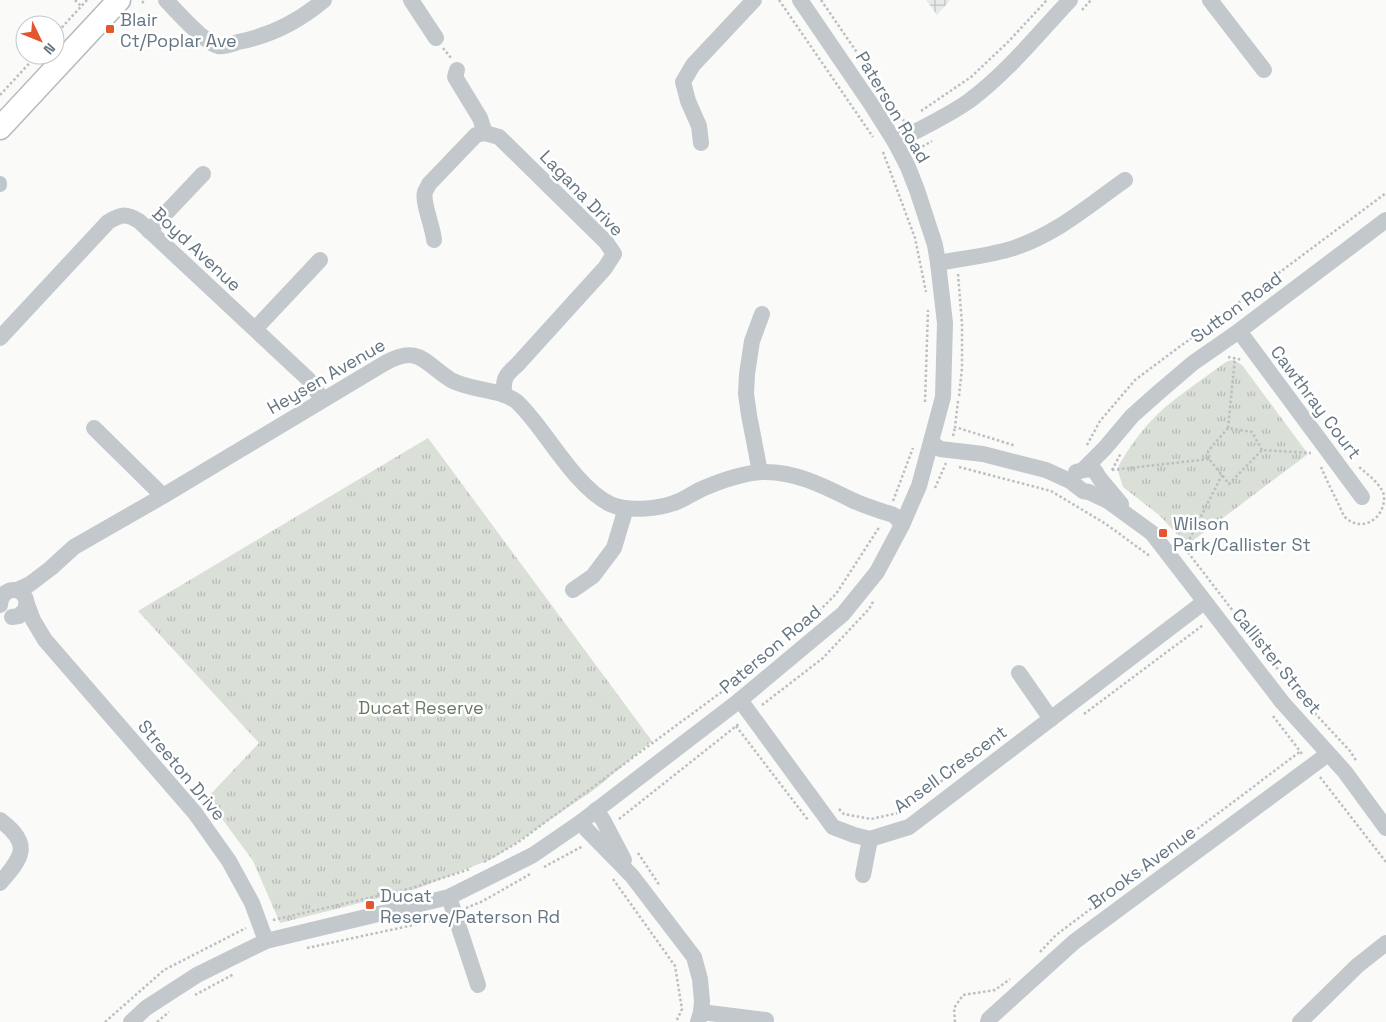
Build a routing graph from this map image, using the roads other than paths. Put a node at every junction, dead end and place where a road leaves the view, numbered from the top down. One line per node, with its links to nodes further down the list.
1 (166, 0): 2 (street)
2 (324, 0)
3 (411, 0): 9 (street)
4 (754, 0): 15 (street)
5 (800, 0): 14 (street, Paterson Road)
6 (1070, 0): 14 (street)
7 (1210, 0): 11 (street)
8 (109, 3): 12 (street)
9 (436, 38)
10 (457, 70): 13 (street)
11 (1264, 70)
12 (0, 128)
13 (485, 133): 20 (street); 27 (street, Lagana Drive)
14 (884, 140): 22 (street, Paterson Road)
15 (701, 143)
16 (203, 174): 19 (street)
17 (1125, 180): 22 (street)
18 (1386, 220): 25 (street, Sutton Road)
19 (149, 232): 24 (street, Boyd Avenue); 26 (street, Boyd Avenue)
20 (434, 240)
21 (320, 260): 24 (street)
22 (938, 262): 30 (street, Paterson Road)
23 (762, 314): 31 (street)
24 (255, 329): 28 (street, Boyd Avenue)
25 (1239, 331): 32 (street, Sutton Road); 34 (street, Cawthray Court)
26 (0, 338)
27 (504, 395): 28 (street, Heysen Avenue); 35 (street, Heysen Avenue)
28 (322, 399): 33 (street, Heysen Avenue)
29 (94, 428): 33 (street)
30 (923, 442): 32 (street, Callister Street); 36 (street, Paterson Road)
31 (760, 472): 35 (street, Heysen Avenue); 36 (street, Heysen Avenue)
32 (1095, 478): 39 (street, Callister Street)
33 (163, 496): 38 (street, Heysen Avenue)
34 (1362, 497)
35 (626, 508): 37 (street)
36 (902, 525): 44 (street, Paterson Road)
37 (573, 590)
38 (17, 594): 40 (street); 41 (street); 42 (street, Streeton Drive)
39 (1204, 602): 45 (street, Ansell Crescent); 46 (street, Callister Street)
40 (0, 605): 41 (street)
41 (12, 617): 42 (street, Streeton Drive)
42 (45, 640): 56 (street, Streeton Drive)
43 (1019, 673): 45 (street)
44 (740, 700): 47 (street, Paterson Road); 52 (street)
45 (1051, 719): 52 (street, Ansell Crescent)
46 (1328, 754): 50 (street, Callister Street); 62 (street, Brooks Avenue)
47 (596, 810): 49 (street, Paterson Road); 51 (street)
48 (0, 820): 54 (street)
49 (581, 822): 51 (street); 55 (street, Paterson Road)
50 (1386, 828)
51 (601, 833): 59 (street)
52 (870, 839): 53 (street)
53 (864, 875)
54 (0, 883)
55 (449, 896): 56 (street, Paterson Road); 58 (street)
56 (266, 941): 61 (street, Paterson Road)
57 (1386, 943): 63 (street)
58 (478, 985)
59 (700, 1017): 60 (street)
60 (766, 1020)
61 (131, 1022)
62 (988, 1022)
63 (1300, 1022)

